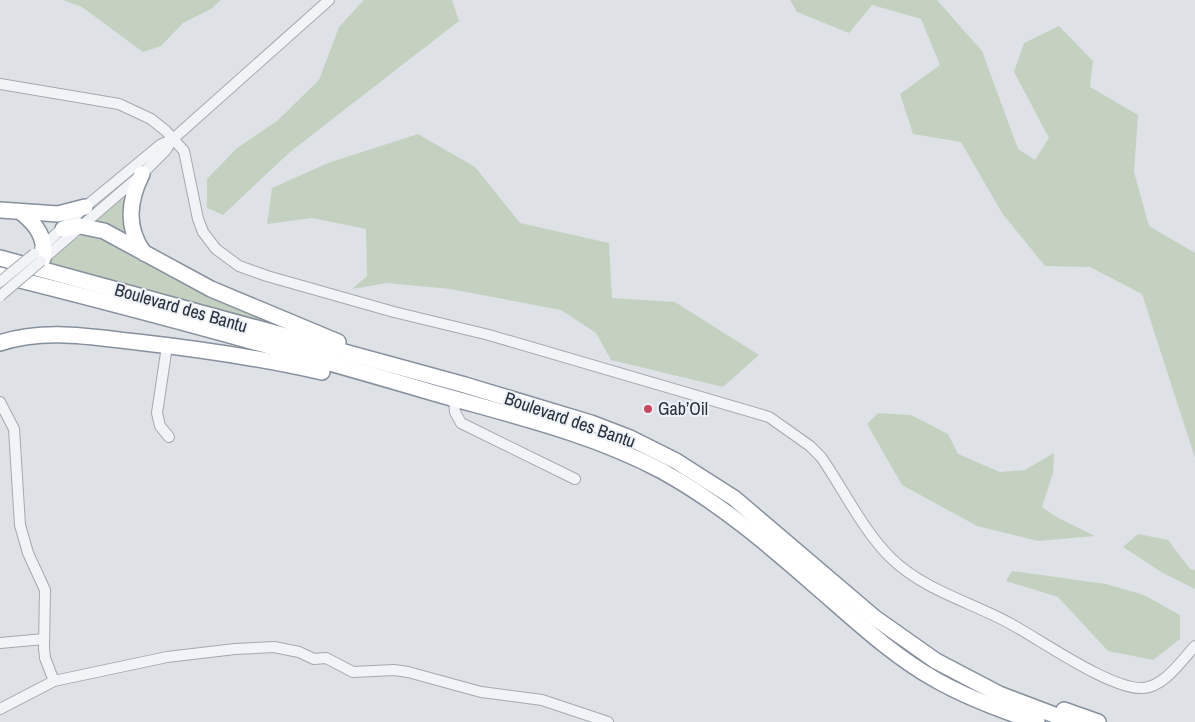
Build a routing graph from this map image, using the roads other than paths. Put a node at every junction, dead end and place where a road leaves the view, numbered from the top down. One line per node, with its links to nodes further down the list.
1 (329, 0): 3 (street)
2 (0, 84): 3 (street)
3 (173, 139): 4 (street); 5 (street); 26 (street)
4 (142, 174): 8 (street); 10 (highway)
5 (85, 207): 7 (highway); 9 (street)
6 (0, 210): 7 (highway)
7 (22, 213): 11 (highway)
8 (80, 226): 9 (highway); 10 (highway); 11 (street)
9 (63, 229): 11 (street)
10 (145, 254): 18 (highway)
11 (41, 255): 14 (street, bridge); 15 (street, bridge)
12 (0, 258): 18 (highway, Boulevard des Bantu)
13 (0, 275): 19 (highway, Boulevard des Bantu)
14 (0, 282)
15 (0, 296)
16 (0, 343): 17 (highway)
17 (166, 346): 19 (highway); 22 (street)
18 (465, 385): 27 (highway, Boulevard des Bantu)
19 (420, 389): 20 (highway, Boulevard des Bantu)
20 (454, 399): 23 (street); 28 (highway, Boulevard des Bantu)
21 (0, 402): 24 (street)
22 (169, 437)
23 (575, 479)
24 (44, 639): 25 (street); 29 (street)
25 (0, 643)
26 (1195, 646)
27 (944, 666): 34 (highway, Boulevard des Bantu); 35 (highway)
28 (935, 680): 32 (highway); 33 (highway, Boulevard des Bantu)
29 (54, 681): 30 (street); 31 (street)
30 (0, 709)
31 (608, 722)
32 (1020, 722)
33 (1037, 722)
34 (1073, 722)
35 (1098, 722)

